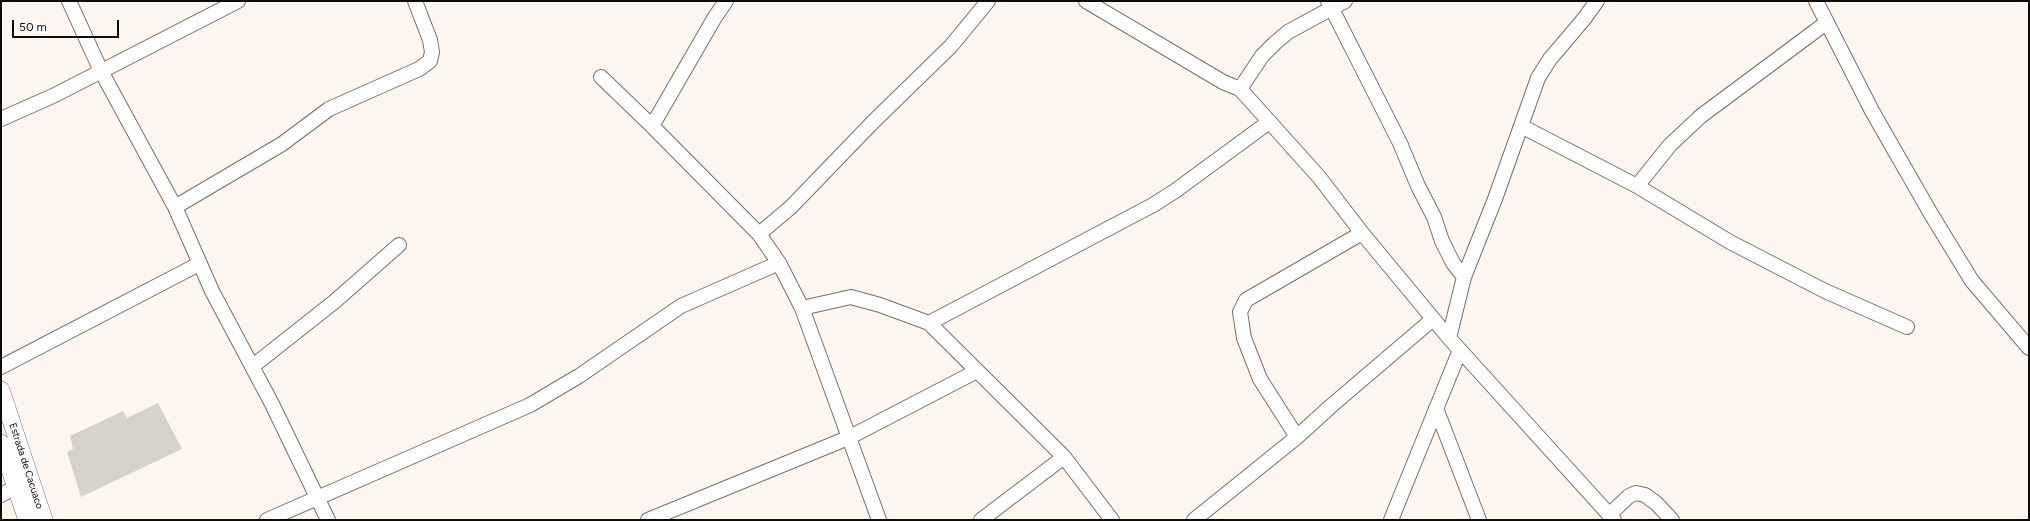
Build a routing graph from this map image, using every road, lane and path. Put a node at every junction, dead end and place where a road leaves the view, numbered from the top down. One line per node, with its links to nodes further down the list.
1 (69, 1): 12 (street)
2 (238, 1): 12 (street)
3 (415, 1): 20 (street)
4 (726, 1): 17 (street)
5 (988, 1): 22 (street)
6 (1086, 1): 14 (street)
7 (1345, 1): 10 (street)
8 (1597, 1): 18 (street)
9 (1816, 1): 11 (street)
10 (1329, 5): 14 (street); 26 (street)
11 (1826, 23): 19 (street); 32 (street)
12 (101, 71): 15 (street); 20 (street)
13 (601, 77): 17 (street)
14 (1240, 90): 16 (street)
15 (1, 119)
16 (1269, 122): 21 (street); 29 (street)
17 (652, 126): 22 (street)
18 (1521, 126): 19 (street); 26 (street)
19 (1637, 186): 30 (street)
20 (175, 207): 25 (street)
21 (1362, 233): 28 (street); 39 (street)
22 (759, 234): 24 (street)
23 (399, 245): 34 (street)
24 (779, 263): 27 (street); 45 (street)
25 (200, 264): 34 (street); 35 (street)
26 (1464, 277): 31 (street)
27 (802, 308): 29 (street); 40 (street)
28 (1433, 319): 31 (street); 39 (street)
29 (930, 323): 36 (street)
30 (1907, 327)
31 (1450, 338): 33 (street)
32 (2029, 348)
33 (1460, 350): 38 (street); 46 (street)
34 (252, 366): 45 (street)
35 (1, 367)
36 (977, 371): 40 (street); 42 (street)
37 (1, 390): 48 (main road, Estrada de Cacuaco)
38 (1436, 408): 56 (street); 57 (street)
39 (1297, 436): 55 (street)
40 (848, 438): 51 (street); 52 (street)
41 (1, 443): 43 (main road, Estrada de Cacuaco)
42 (1064, 457): 53 (street); 54 (street)
43 (16, 487): 44 (street); 47 (main road, Estrada de Cacuaco)
44 (1, 495)
45 (318, 498): 49 (street); 50 (street)
46 (1612, 517): 58 (street)
47 (27, 520)
48 (44, 520)
49 (267, 520)
50 (328, 520)
51 (648, 520)
52 (879, 520)
53 (981, 520)
54 (1112, 520)
55 (1194, 520)
56 (1391, 520)
57 (1479, 520)
58 (1672, 520)

